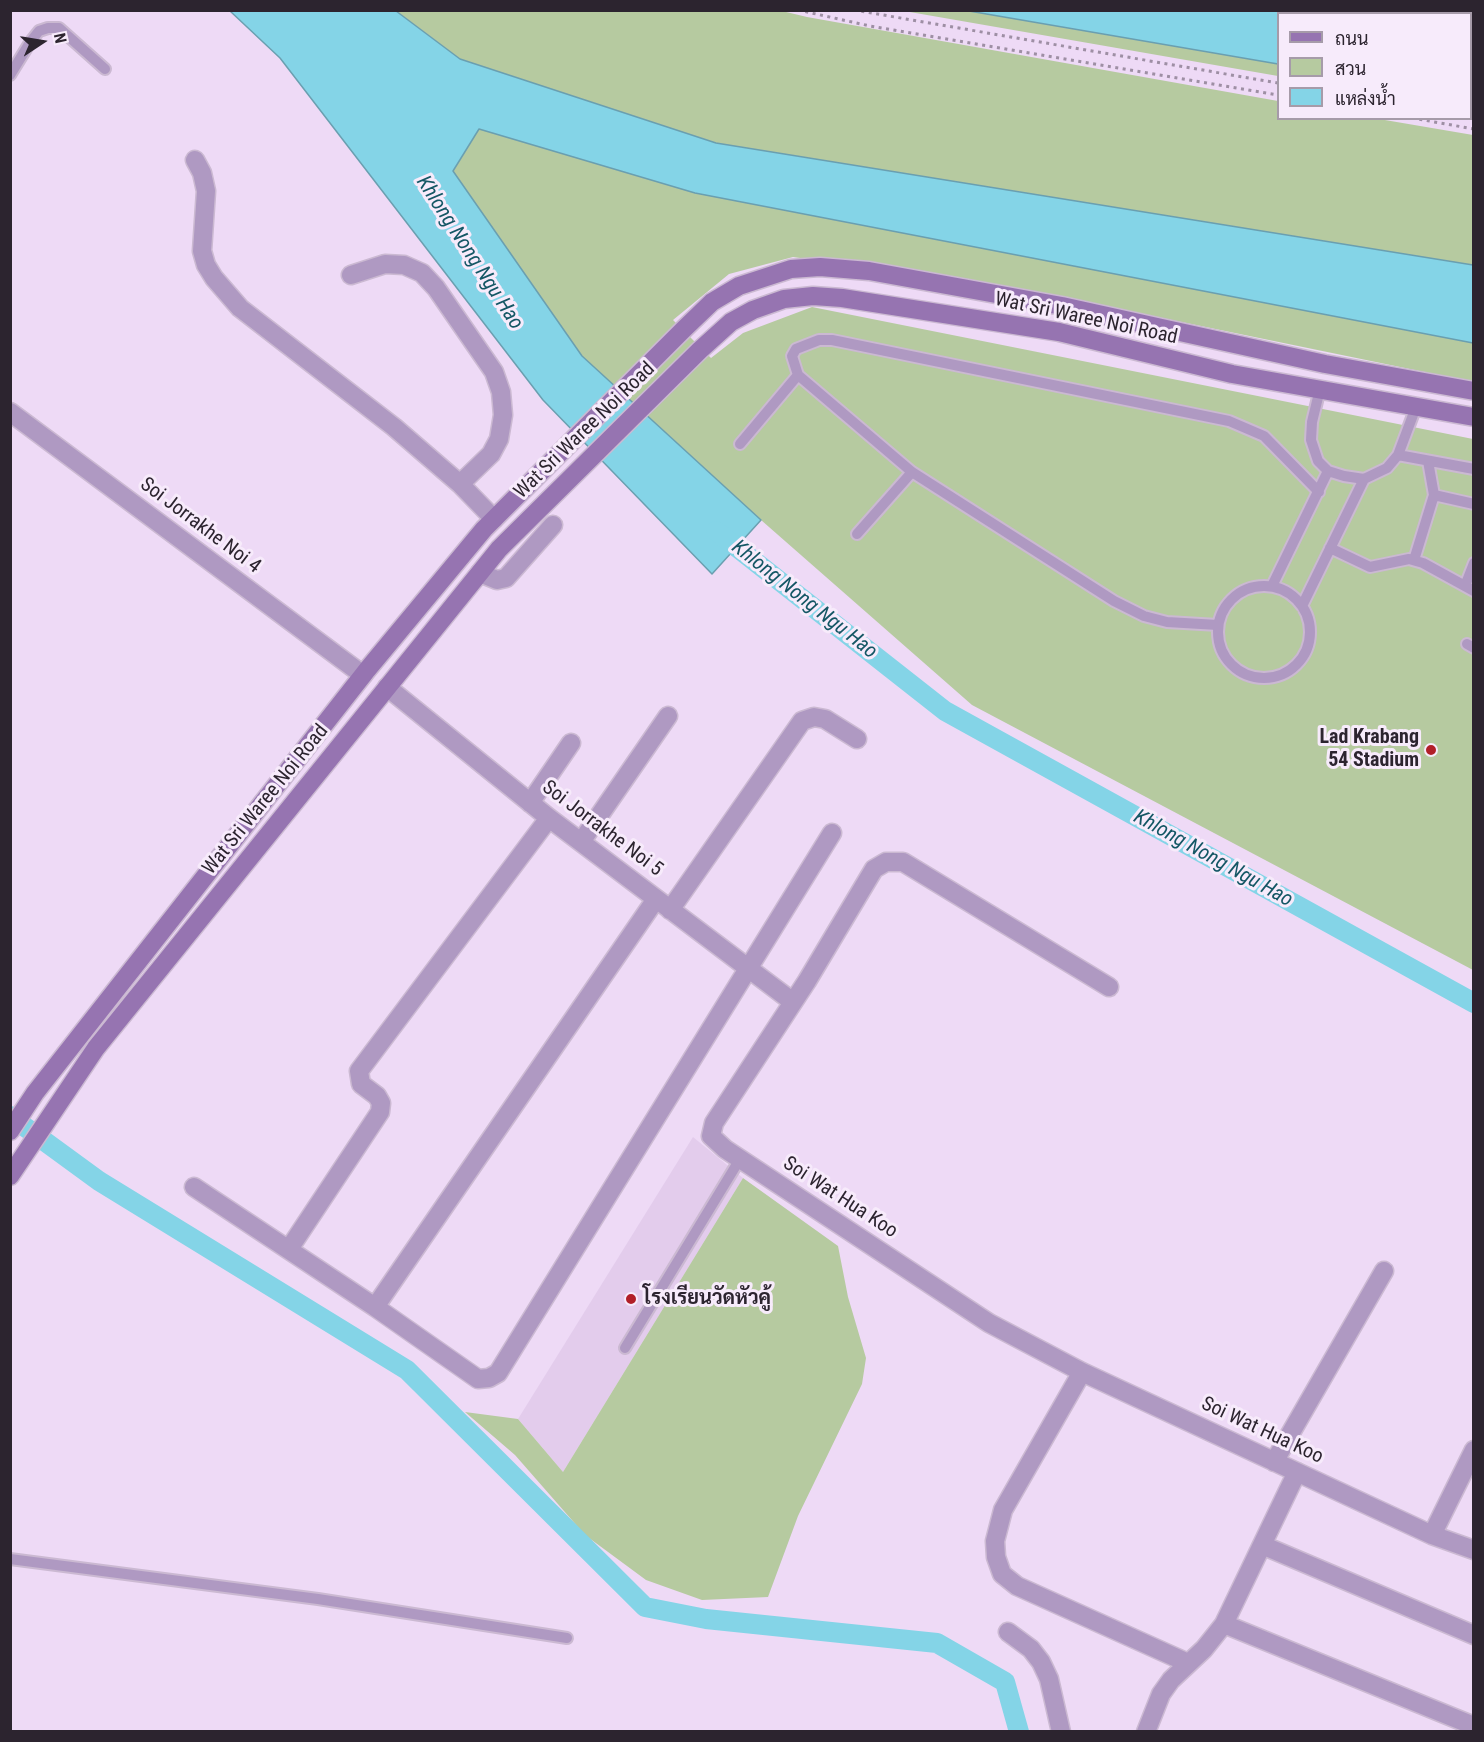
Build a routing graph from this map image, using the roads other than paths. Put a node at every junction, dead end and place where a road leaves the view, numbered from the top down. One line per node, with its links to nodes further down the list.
1 (105, 69): 2 (lane)
2 (10, 75)
3 (195, 160): 18 (street)
4 (351, 275): 18 (street)
5 (798, 375): 11 (lane); 16 (lane); 19 (lane)
6 (1320, 389): 8 (main road, Wat Sri Waree Noi Road); 15 (lane); 28 (main road, Wat Sri Waree Noi Road)
7 (1473, 391): 22 (main road, Wat Sri Waree Noi Road)
8 (1416, 407): 10 (main road, Wat Sri Waree Noi Road); 12 (lane)
9 (10, 412): 33 (street, Soi Jorrakhe Noi 4)
10 (1473, 417)
11 (740, 444)
12 (1398, 455): 13 (lane); 17 (lane)
13 (1428, 461): 14 (lane); 20 (lane)
14 (1473, 469)
15 (1328, 471): 17 (lane); 19 (lane)
16 (912, 472): 24 (lane); 32 (lane)
17 (1364, 479): 25 (lane)
18 (460, 484): 22 (street)
19 (1318, 492): 29 (lane)
20 (1434, 495): 21 (lane); 26 (lane)
21 (1473, 504)
22 (499, 513): 33 (main road, Wat Sri Waree Noi Road)
23 (553, 525): 28 (street)
24 (857, 534)
25 (1330, 548): 26 (lane); 31 (lane)
26 (1414, 560): 30 (lane)
27 (1473, 563): 30 (lane)
28 (480, 573): 34 (main road, Wat Sri Waree Noi Road)
29 (1272, 586): 31 (lane); 32 (lane)
30 (1469, 589)
31 (1302, 606): 32 (lane)
32 (1218, 625)
33 (363, 675): 34 (main road); 46 (main road, Wat Sri Waree Noi Road)
34 (387, 687): 38 (street, Soi Jorrakhe Noi 5); 48 (main road, Wat Sri Waree Noi Road)
35 (668, 716): 41 (street)
36 (857, 739): 42 (street)
37 (571, 742): 38 (street)
38 (530, 803): 39 (street, Soi Jorrakhe Noi 5)
39 (549, 818): 41 (street, Soi Jorrakhe Noi 5); 50 (street)
40 (832, 833): 43 (street)
41 (581, 842): 42 (street, Soi Jorrakhe Noi 5)
42 (663, 904): 43 (street, Soi Jorrakhe Noi 5); 52 (street)
43 (748, 968): 45 (street, Soi Jorrakhe Noi 5); 52 (street)
44 (1109, 987): 45 (street, Soi Wat Hua Koo)
45 (793, 1002): 47 (street, Soi Wat Hua Koo)
46 (11, 1130)
47 (740, 1159): 53 (lane); 54 (street, Soi Wat Hua Koo)
48 (13, 1173)
49 (194, 1187): 50 (street)
50 (289, 1250): 52 (street)
51 (1384, 1271): 56 (street)
52 (375, 1307)
53 (625, 1348)
54 (1082, 1372): 56 (street, Soi Wat Hua Koo); 66 (street)
55 (1473, 1450): 58 (street)
56 (1274, 1462): 57 (street, Soi Wat Hua Koo)
57 (1297, 1472): 58 (street, Soi Wat Hua Koo); 59 (street)
58 (1432, 1535): 60 (street, Soi Wat Hua Koo)
59 (1262, 1545): 62 (street); 64 (street)
60 (1473, 1550)
61 (10, 1559): 65 (lane)
62 (1224, 1624): 66 (street); 67 (street)
63 (1008, 1632): 68 (street)
64 (1473, 1635)
65 (567, 1638)
66 (1188, 1663): 69 (street)
67 (1473, 1726)
68 (1061, 1731)
69 (1146, 1731)

